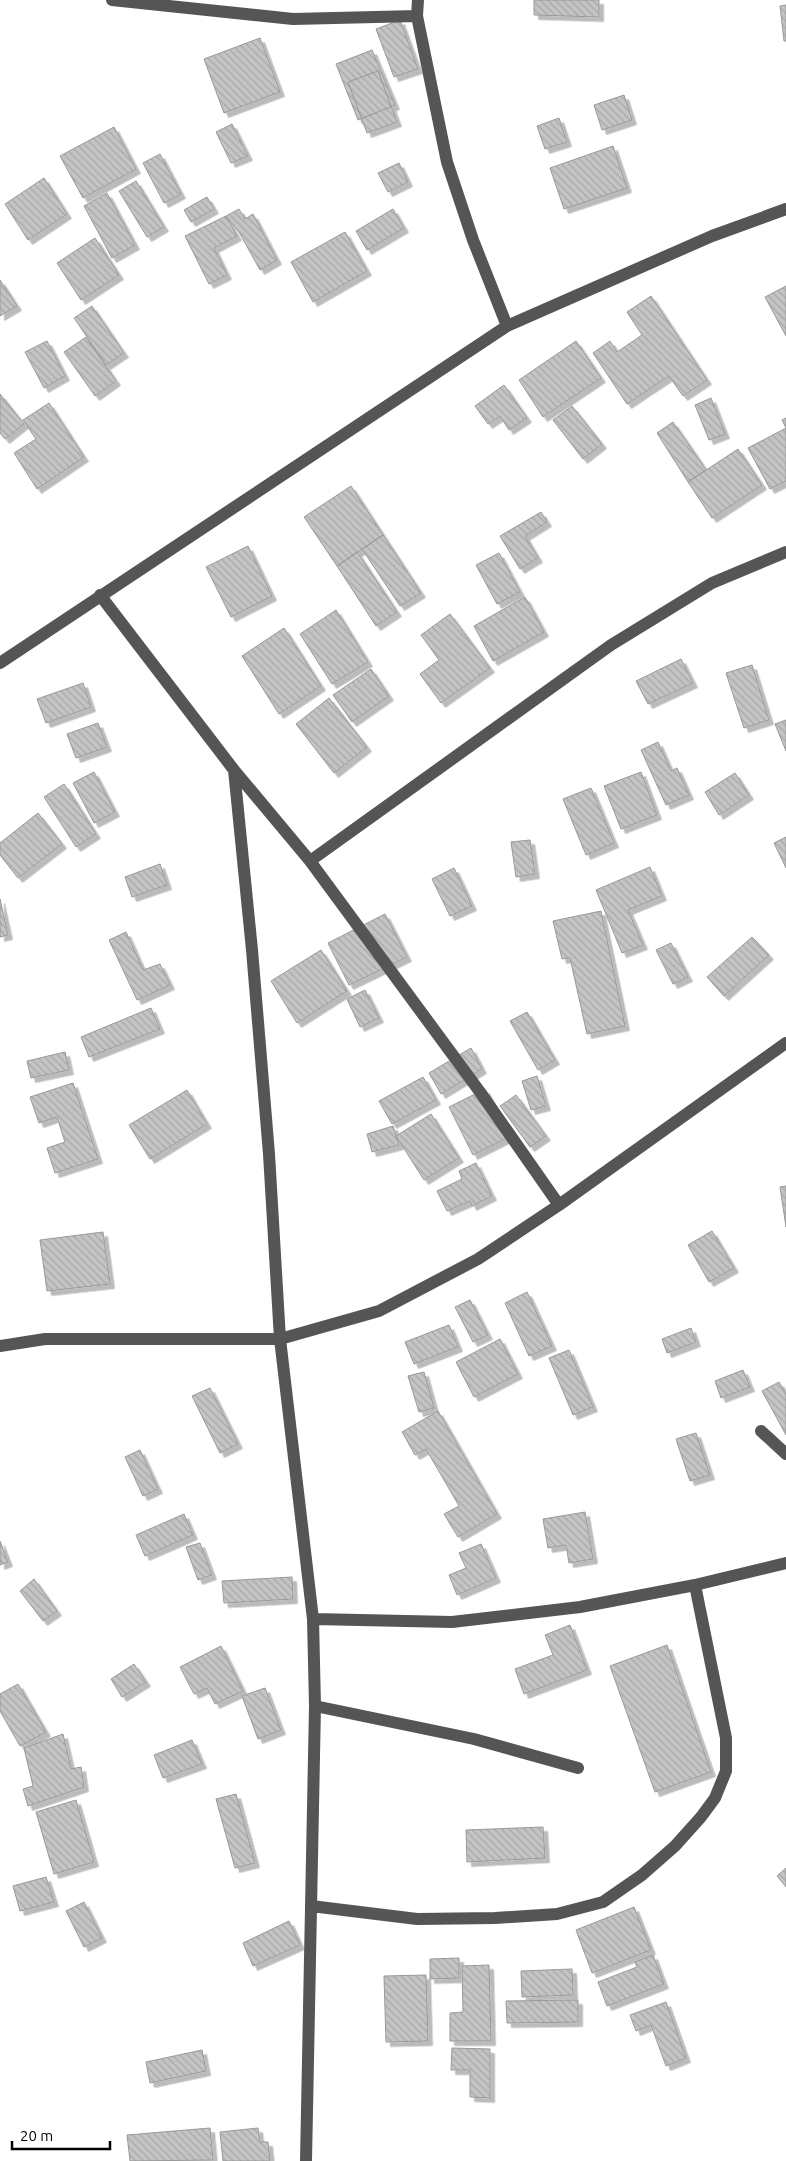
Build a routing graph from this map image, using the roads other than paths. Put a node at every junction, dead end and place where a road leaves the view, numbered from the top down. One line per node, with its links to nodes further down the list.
1 (112, 0): 3 (street)
2 (418, 0): 3 (street)
3 (417, 16): 5 (street)
4 (786, 209): 5 (street)
5 (507, 326): 7 (street)
6 (786, 552): 10 (street)
7 (100, 595): 8 (street); 9 (street)
8 (0, 663)
9 (234, 770): 10 (street); 13 (street)
10 (310, 861): 12 (street)
11 (786, 1043): 12 (street)
12 (559, 1205): 13 (street)
13 (280, 1339): 14 (street); 19 (street)
14 (0, 1346)
15 (761, 1431): 16 (street)
16 (786, 1454)
17 (786, 1563): 18 (street)
18 (695, 1585): 19 (street); 22 (street)
19 (313, 1619): 20 (street)
20 (314, 1706): 21 (street); 22 (street)
21 (578, 1768)
22 (311, 1906): 23 (street)
23 (306, 2161)

